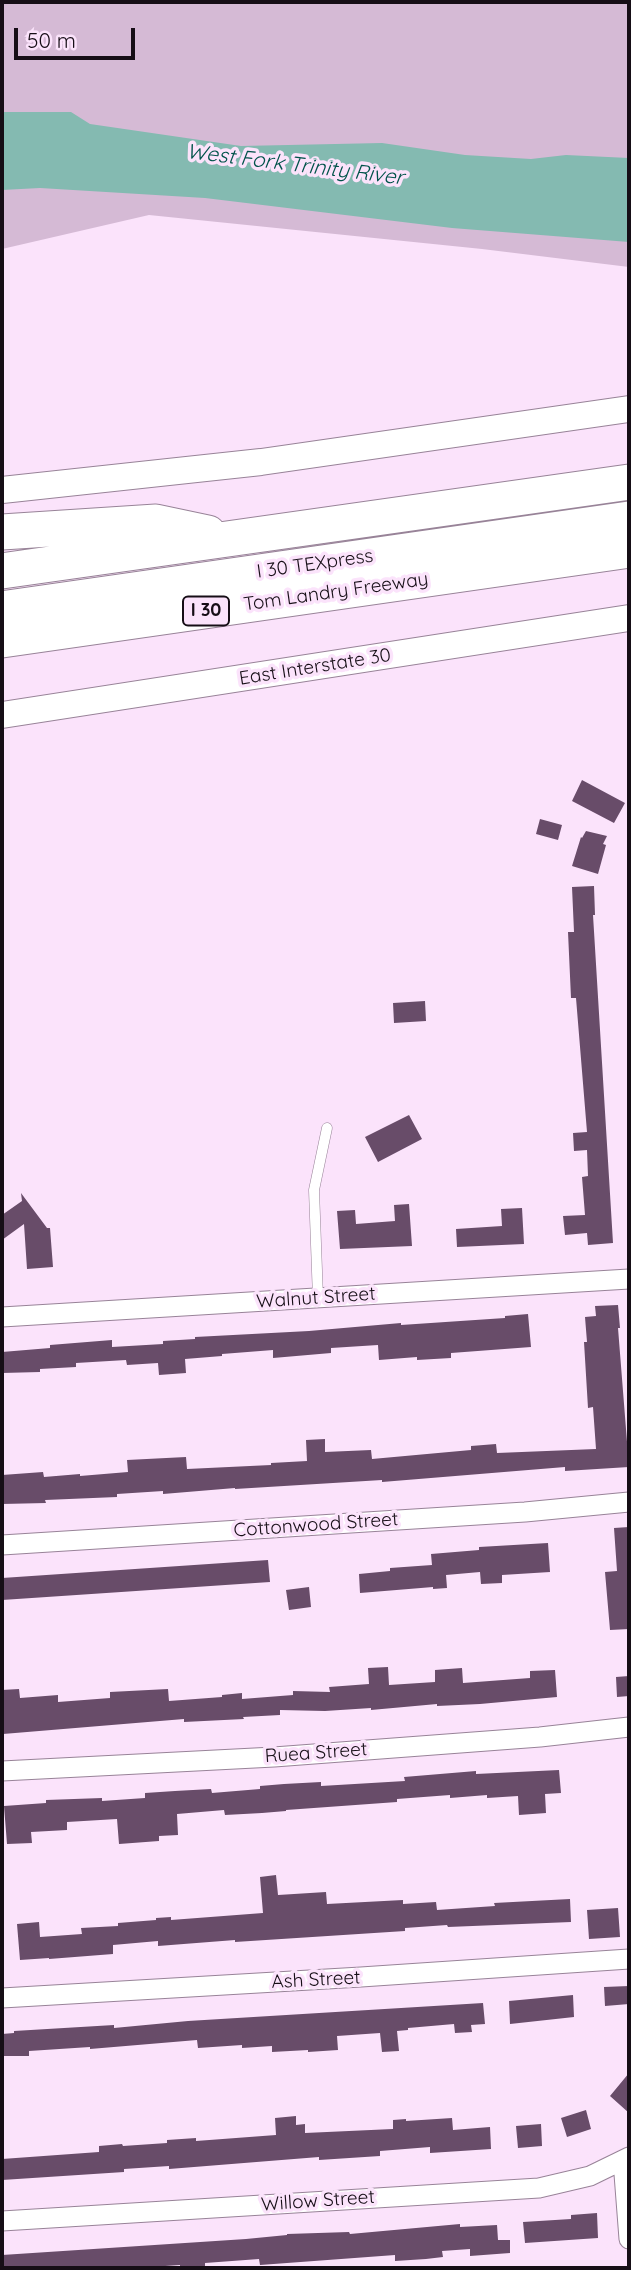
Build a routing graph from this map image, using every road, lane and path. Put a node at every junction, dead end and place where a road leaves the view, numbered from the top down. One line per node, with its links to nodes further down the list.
1 (629, 409): 3 (main road)
2 (629, 482): 6 (highway)
3 (2, 490)
4 (629, 519): 11 (highway, I 30 TEXpress)
5 (2, 532): 6 (highway)
6 (229, 538): 8 (highway)
7 (629, 550): 10 (highway, Tom Landry Freeway / I 30)
8 (2, 571)
9 (629, 572): 10 (highway)
10 (410, 582): 13 (highway, Tom Landry Freeway / I 30)
11 (2, 609)
12 (629, 618): 14 (main road, East Interstate 30)
13 (2, 640)
14 (2, 715)
15 (327, 1128): 17 (lane)
16 (629, 1279): 17 (street, Walnut Street)
17 (318, 1298): 18 (street, Walnut Street)
18 (2, 1317)
19 (629, 1502): 20 (street, Cottonwood Street)
20 (2, 1545)
21 (629, 1727): 22 (street, Ruea Street)
22 (2, 1771)
23 (629, 1959): 24 (street, Ash Street)
24 (2, 1998)
25 (626, 2159): 26 (street, Willow Street); 27 (street)
26 (2, 2221)
27 (629, 2239)

